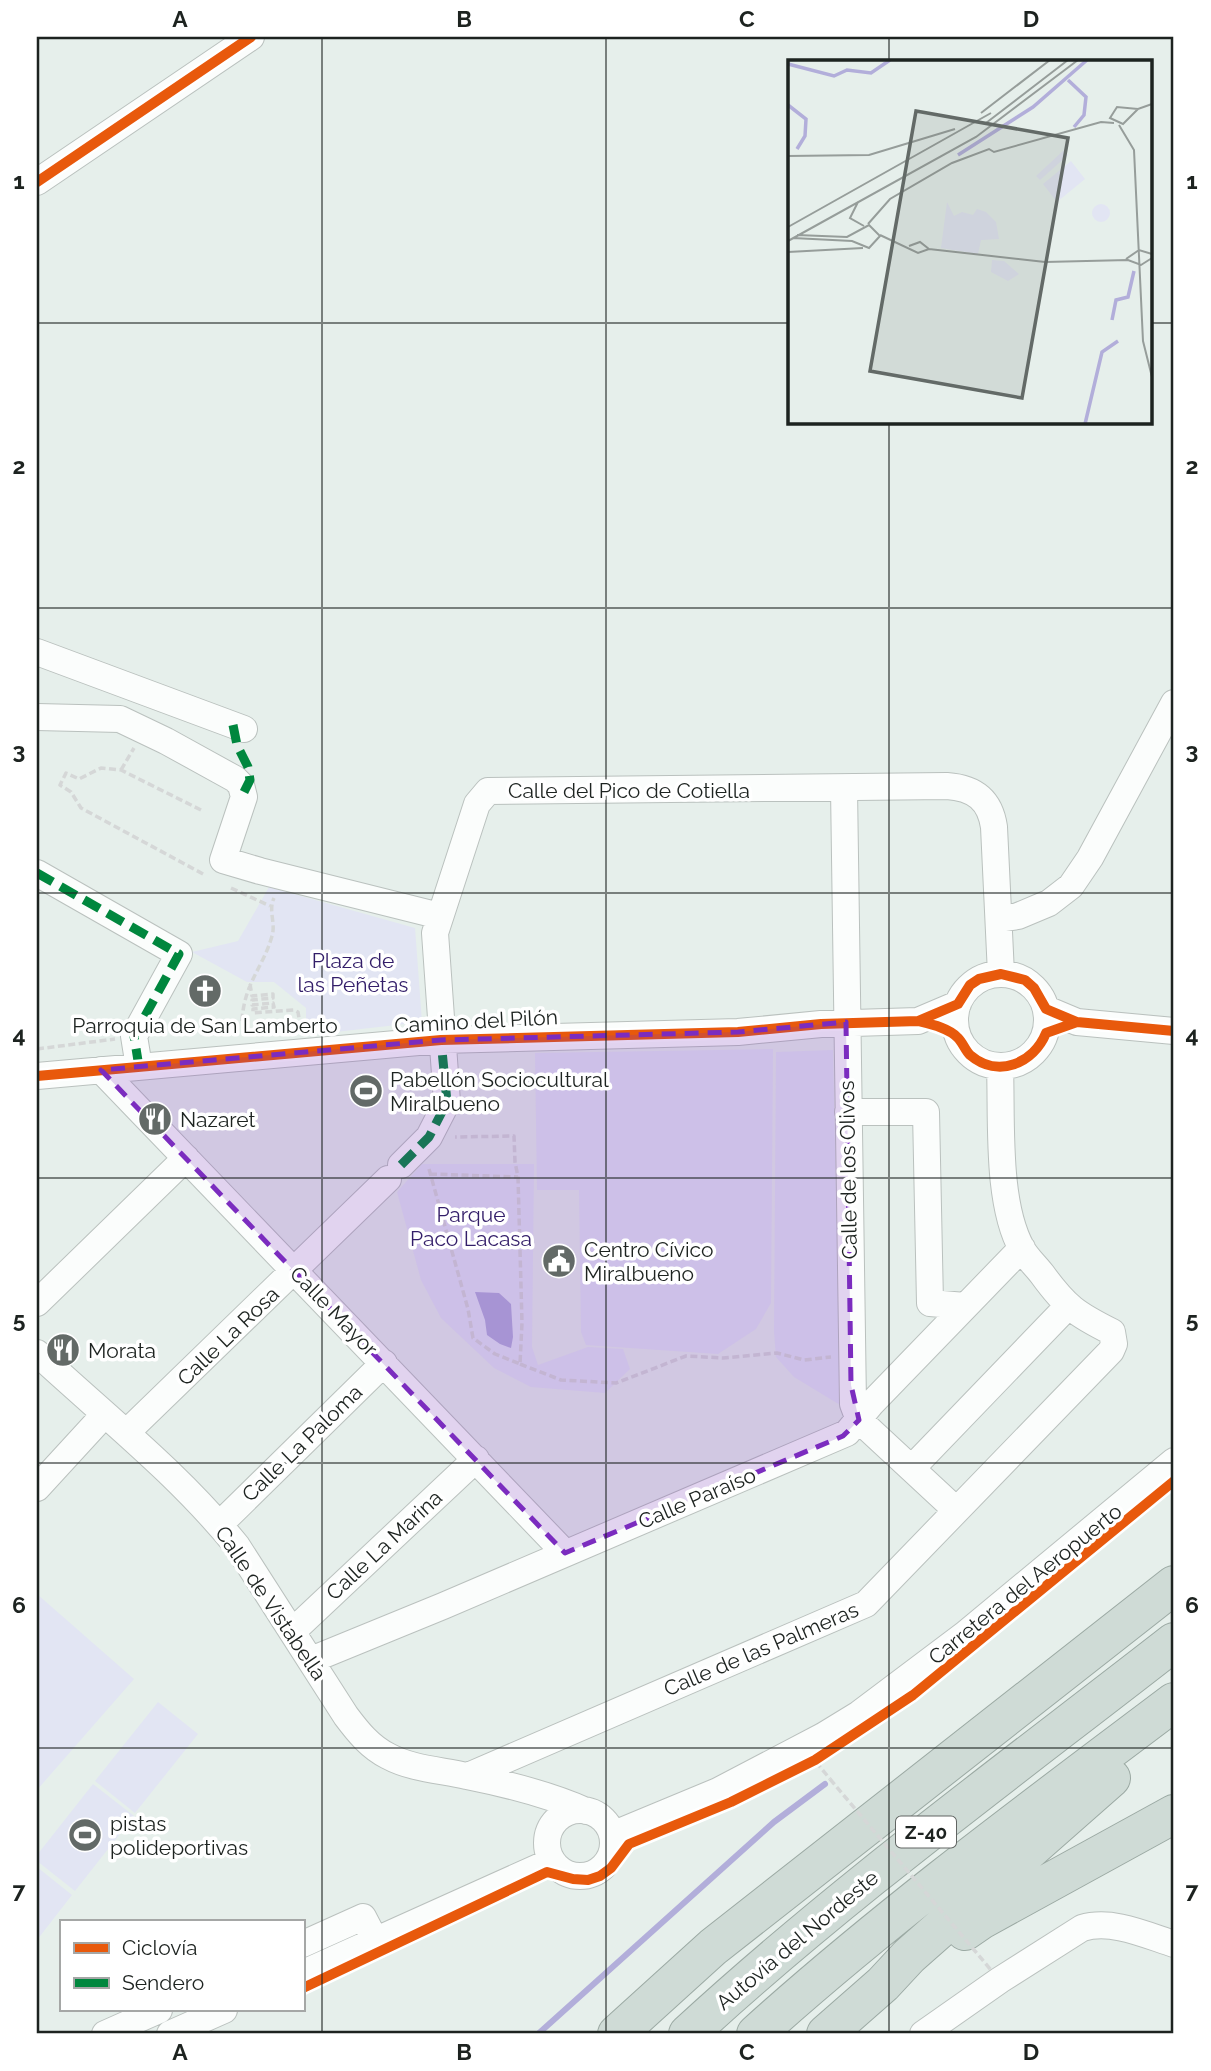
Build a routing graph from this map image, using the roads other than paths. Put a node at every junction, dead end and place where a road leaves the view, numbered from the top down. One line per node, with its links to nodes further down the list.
1 (251, 37): 2 (street)
2 (37, 182)
3 (37, 652): 6 (street)
4 (1174, 703): 10 (street)
5 (37, 717): 9 (street)
6 (244, 729)
7 (844, 788): 9 (street, Calle del Pico de Cotiella); 10 (street, Calle del Pico de Cotiella); 15 (street, Calle de los Olivos)
8 (37, 873): 19 (street)
9 (440, 916): 18 (street, Calle del Pico de Cotiella)
10 (999, 919): 11 (street)
11 (1001, 974): 12 (street); 14 (street)
12 (958, 1004): 13 (street, Camino del Pilón); 17 (street)
13 (918, 1021): 15 (street, Camino del Pilón); 17 (street, Camino del Pilón)
14 (1046, 1021): 16 (street); 20 (street)
15 (846, 1022): 18 (street, Camino del Pilón); 23 (street, Calle de los Olivos)
16 (1174, 1031)
17 (957, 1037): 20 (street)
18 (441, 1040): 19 (street, Camino del Pilón); 26 (street, Calle La Rosa)
19 (139, 1067): 21 (street, Camino del Pilón)
20 (1000, 1067): 25 (street)
21 (101, 1070): 22 (street, Camino del Pilón); 24 (street, Calle Mayor)
22 (37, 1076)
23 (848, 1112): 28 (street); 33 (street, Calle de los Olivos)
24 (186, 1158): 26 (street, Calle Mayor); 27 (street)
25 (1022, 1248): 28 (street, Calle Paraíso); 29 (street)
26 (296, 1270): 31 (street, Calle Mayor); 34 (street, Calle La Rosa)
27 (37, 1303)
28 (965, 1306): 33 (street, Calle Paraíso)
29 (1068, 1306): 37 (street); 39 (street, Calle de las Palmeras)
30 (37, 1353): 32 (street, Calle de Vistabella)
31 (384, 1363): 35 (street, Calle Mayor); 40 (street, Calle La Paloma)
32 (104, 1415): 34 (street, Calle de Vistabella); 38 (street)
33 (859, 1420): 37 (street); 41 (street, Calle Paraíso)
34 (126, 1433): 40 (street, Calle de Vistabella)
35 (476, 1459): 41 (street, Calle Mayor); 43 (street, Calle La Marina)
36 (1174, 1461): 53 (street, Carretera del Aeropuerto)
37 (912, 1468): 39 (street)
38 (37, 1488)
39 (956, 1510): 48 (street, Calle de las Palmeras)
40 (219, 1524): 43 (street, Calle de Vistabella)
41 (565, 1553): 45 (street, Calle Paraíso)
42 (1174, 1585): 64 (highway)
43 (293, 1631): 45 (street, Calle de Vistabella)
44 (1174, 1642): 65 (highway, Autovía del Nordeste / Z-40)
45 (312, 1660): 48 (street, Calle de Vistabella)
46 (1174, 1702): 66 (highway, Z-40)
47 (1174, 1725): 59 (highway)
48 (468, 1776): 49 (street, Calle de Vistabella)
49 (533, 1793): 50 (street, Calle de Vistabella); 52 (street)
50 (586, 1811): 52 (street); 53 (street)
51 (1174, 1814): 59 (highway)
52 (551, 1827): 54 (street)
53 (612, 1835): 54 (street)
54 (552, 1860): 55 (street)
55 (375, 1940): 56 (street); 58 (street)
56 (304, 1944)
57 (1174, 1944): 68 (street)
58 (304, 1973)
59 (883, 1984): 67 (highway)
60 (157, 2011): 62 (street)
61 (222, 2011): 63 (street)
62 (105, 2034)
63 (170, 2034)
64 (617, 2034)
65 (688, 2034)
66 (756, 2034)
67 (826, 2034)
68 (923, 2034)

